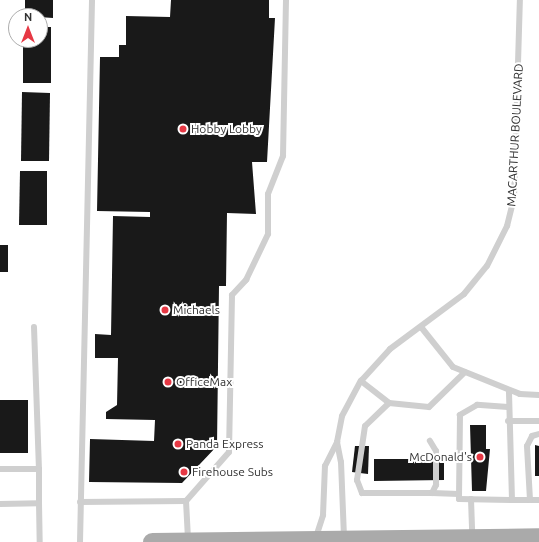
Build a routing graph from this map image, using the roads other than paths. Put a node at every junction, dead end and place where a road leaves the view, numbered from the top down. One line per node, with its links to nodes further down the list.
1 (92, 0): 26 (lane)
2 (286, 0): 25 (lane)
3 (520, 0): 5 (lane, MACARTHUR BOULEVARD)
4 (34, 327): 17 (lane)
5 (422, 327): 6 (lane); 7 (lane, MACARTHUR BOULEVARD)
6 (465, 372): 8 (lane); 10 (lane)
7 (361, 381): 10 (lane); 16 (lane, MACARTHUR BOULEVARD)
8 (509, 390): 9 (lane); 11 (lane)
9 (539, 395)
10 (390, 403): 19 (lane)
11 (508, 407): 12 (lane); 20 (lane)
12 (508, 421): 13 (lane); 22 (lane)
13 (539, 422)
14 (539, 434): 23 (lane)
15 (430, 441): 19 (lane)
16 (336, 442): 31 (lane, MACARTHUR BOULEVARD); 32 (lane)
17 (39, 468): 18 (lane); 27 (lane)
18 (0, 469)
19 (432, 493): 20 (lane)
20 (459, 496): 21 (lane)
21 (471, 499): 22 (lane); 30 (lane)
22 (512, 500): 23 (lane)
23 (530, 500): 24 (lane)
24 (539, 500)
25 (186, 501): 26 (lane); 36 (lane)
26 (80, 502): 34 (lane)
27 (39, 503): 28 (lane); 33 (lane)
28 (0, 504)
29 (539, 537): 30 (main road)
30 (472, 539): 32 (main road)
31 (315, 541): 32 (main road); 36 (main road)
32 (344, 541)
33 (40, 542)
34 (80, 542)
35 (152, 542): 36 (main road)
36 (188, 542)

